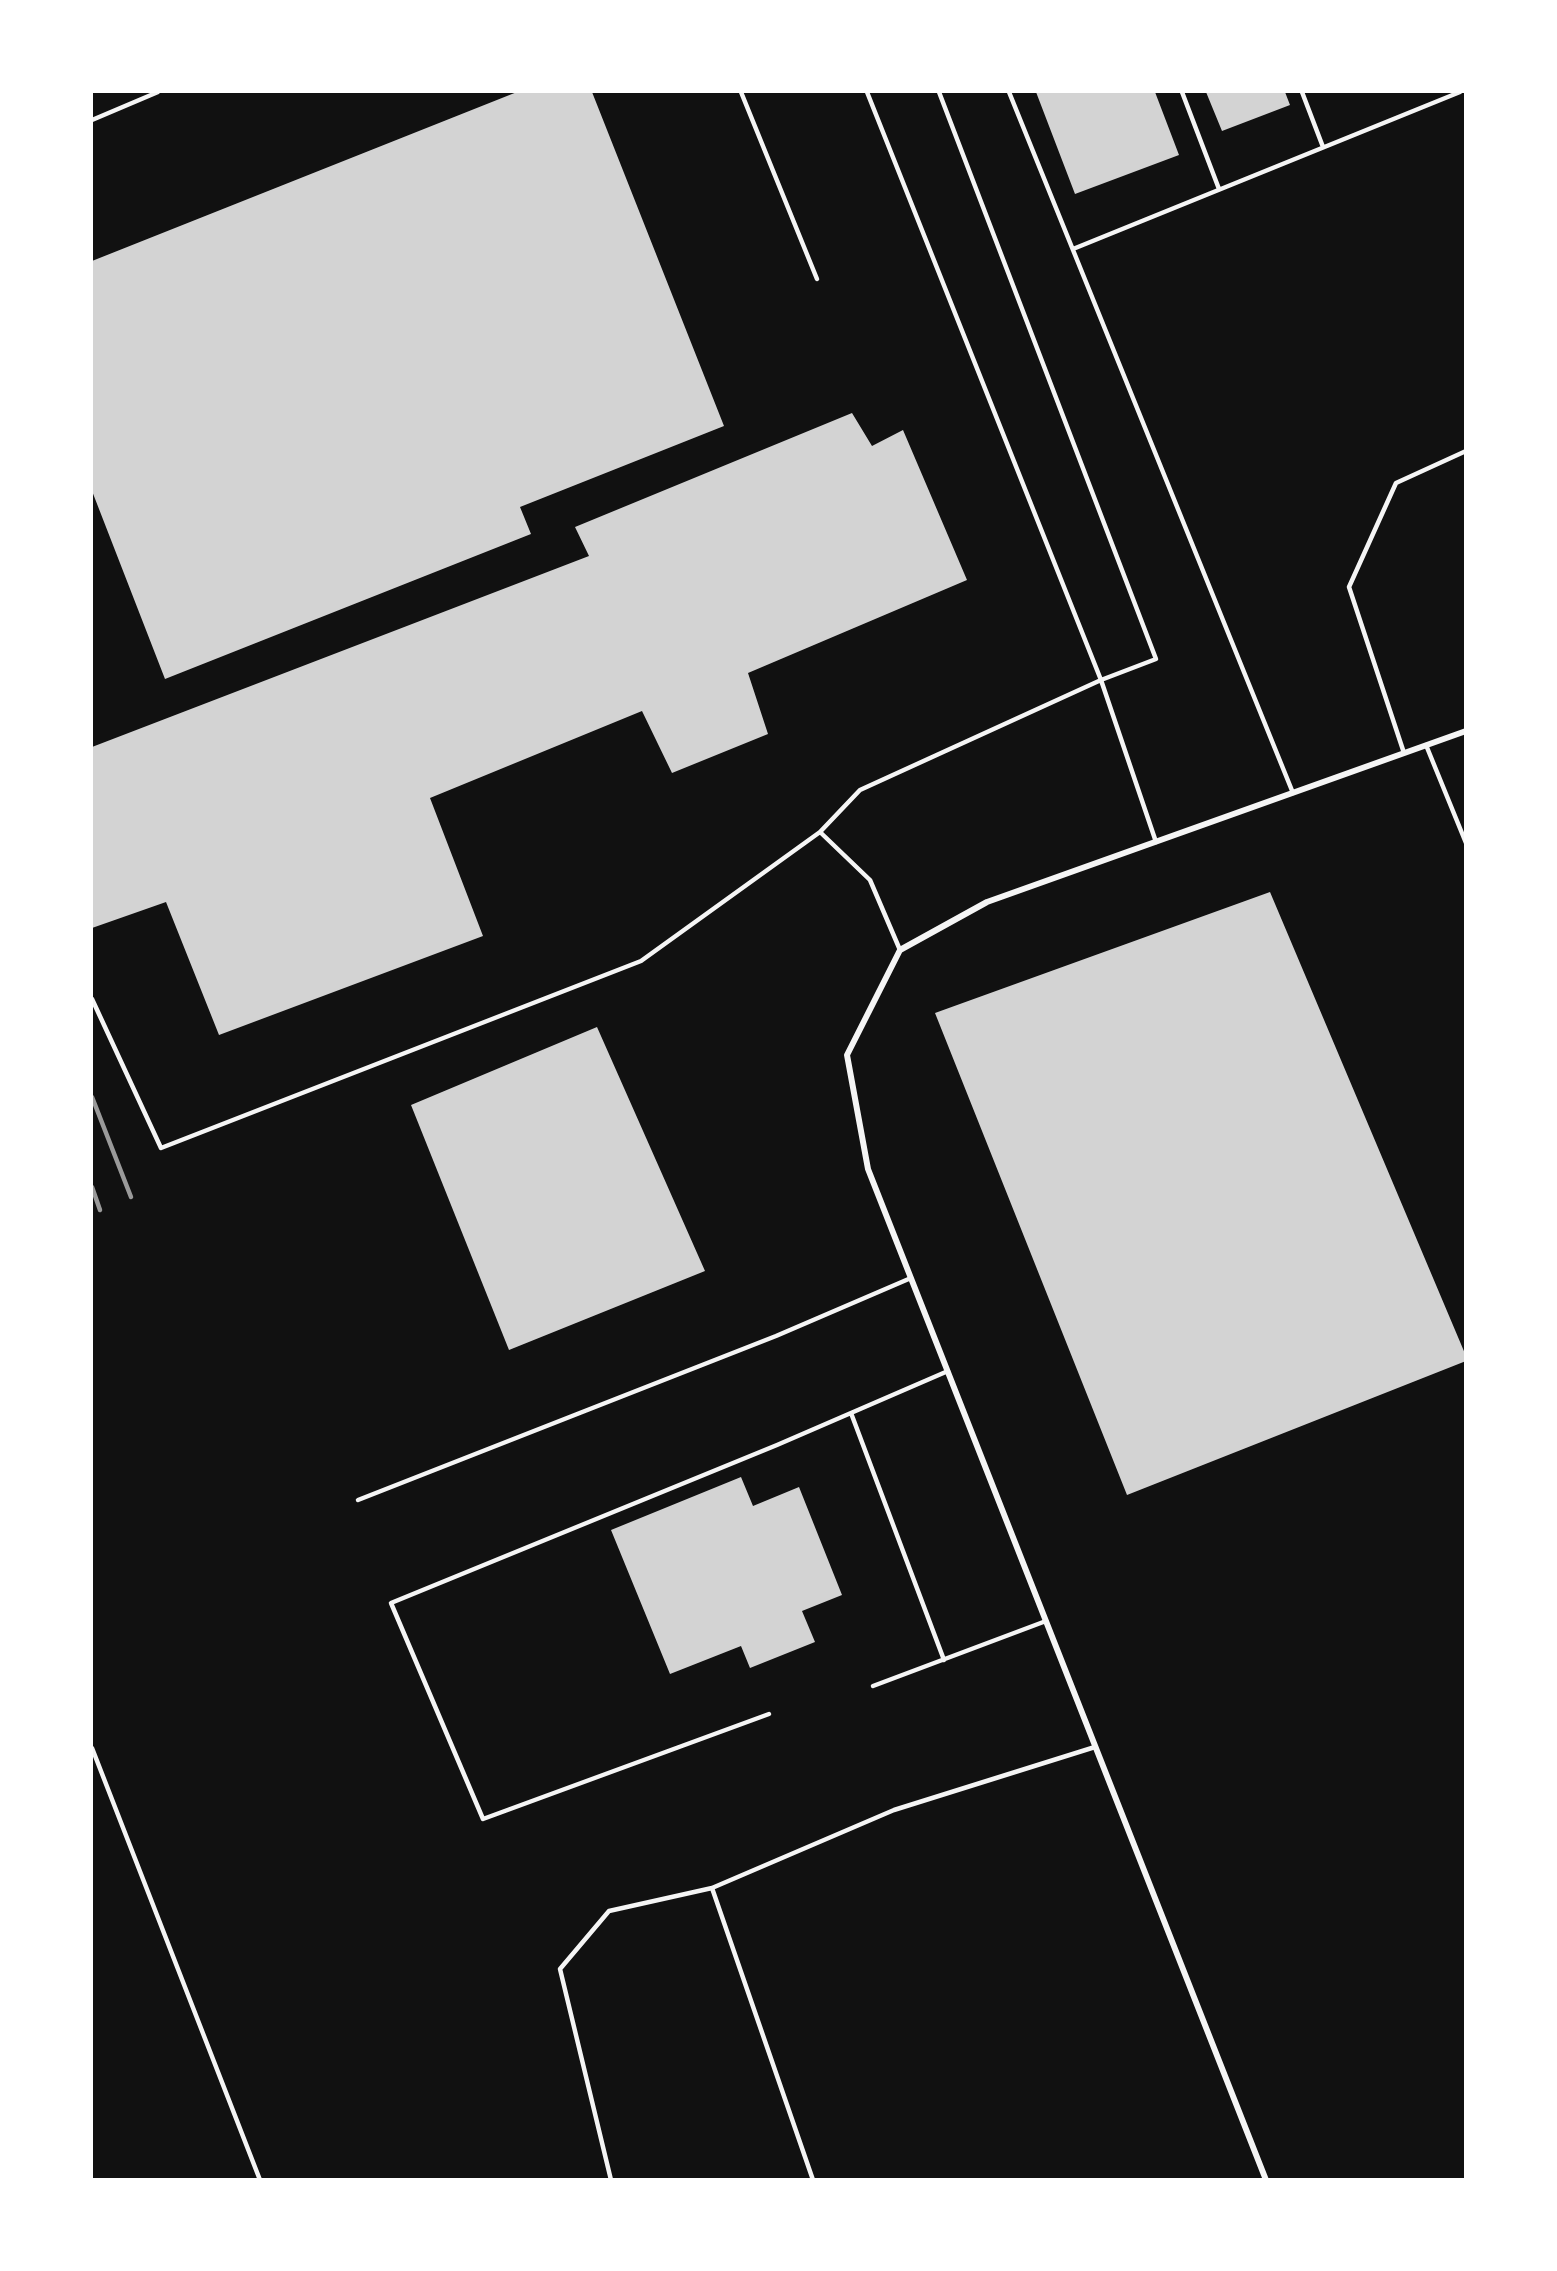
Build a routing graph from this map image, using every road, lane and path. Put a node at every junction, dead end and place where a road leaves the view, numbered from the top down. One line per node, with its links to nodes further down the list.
1 (158, 92): 11 (lane)
2 (741, 92): 15 (lane)
3 (867, 92): 17 (lane)
4 (939, 92): 17 (lane)
5 (1010, 92): 14 (lane)
6 (1182, 92): 13 (lane)
7 (1302, 92): 12 (lane)
8 (1437, 92): 10 (lane)
9 (1460, 92): 10 (lane)
10 (1440, 99): 12 (lane)
11 (92, 120)
12 (1323, 147): 13 (lane)
13 (1219, 189): 14 (lane)
14 (1073, 249): 21 (lane)
15 (818, 279)
16 (1466, 452): 20 (lane)
17 (1101, 680): 22 (lane); 23 (lane)
18 (1466, 731): 19 (street)
19 (1426, 745): 20 (street); 24 (lane)
20 (1404, 753): 21 (street)
21 (1293, 793): 23 (street)
22 (820, 832): 25 (lane); 26 (lane)
23 (1156, 842): 25 (street)
24 (1466, 843)
25 (900, 950): 27 (street)
26 (92, 999)
27 (911, 1278): 28 (street); 30 (lane)
28 (948, 1371): 29 (lane); 31 (street)
29 (851, 1413): 32 (lane); 34 (lane)
30 (357, 1500)
31 (1046, 1621): 32 (lane); 35 (street)
32 (944, 1660): 33 (lane)
33 (873, 1686)
34 (769, 1714)
35 (1095, 1747): 37 (lane); 41 (street)
36 (92, 1748): 38 (lane)
37 (712, 1888): 39 (lane); 40 (lane)
38 (260, 2180)
39 (611, 2180)
40 (813, 2180)
41 (1266, 2180)

